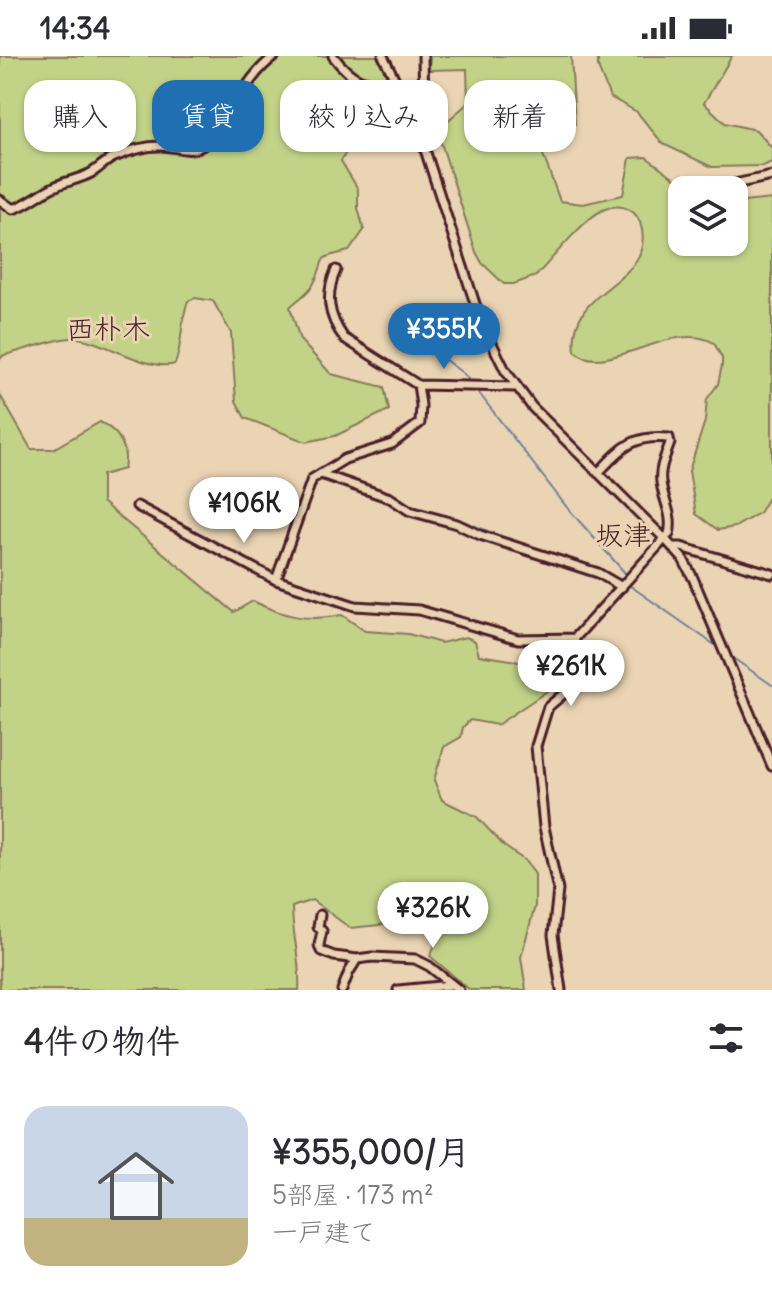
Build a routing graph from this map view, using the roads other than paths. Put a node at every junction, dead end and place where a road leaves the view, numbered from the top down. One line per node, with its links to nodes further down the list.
1 (275, 56): 11 (street)
2 (333, 56): 5 (street)
3 (383, 56): 6 (street)
4 (423, 56): 7 (street)
5 (361, 80)
6 (396, 80)
7 (423, 80)
8 (426, 152): 14 (street)
9 (772, 176): 10 (street)
10 (748, 181)
11 (0, 200)
12 (336, 270): 13 (street)
13 (418, 385): 14 (street); 16 (street)
14 (517, 387): 15 (street)
15 (598, 473): 18 (street); 18 (street)
16 (321, 474): 21 (street); 22 (street)
17 (137, 506): 21 (street)
18 (665, 539): 19 (street); 22 (street)
19 (673, 547): 20 (street); 24 (street)
20 (772, 574)
21 (276, 580): 23 (street)
22 (625, 585): 23 (street)
23 (575, 638): 31 (street)
24 (772, 766)
25 (320, 915): 26 (street)
26 (357, 959): 27 (street); 28 (street)
27 (343, 986): 29 (street)
28 (456, 987): 30 (street)
29 (350, 990)
30 (398, 990)
31 (561, 990)

